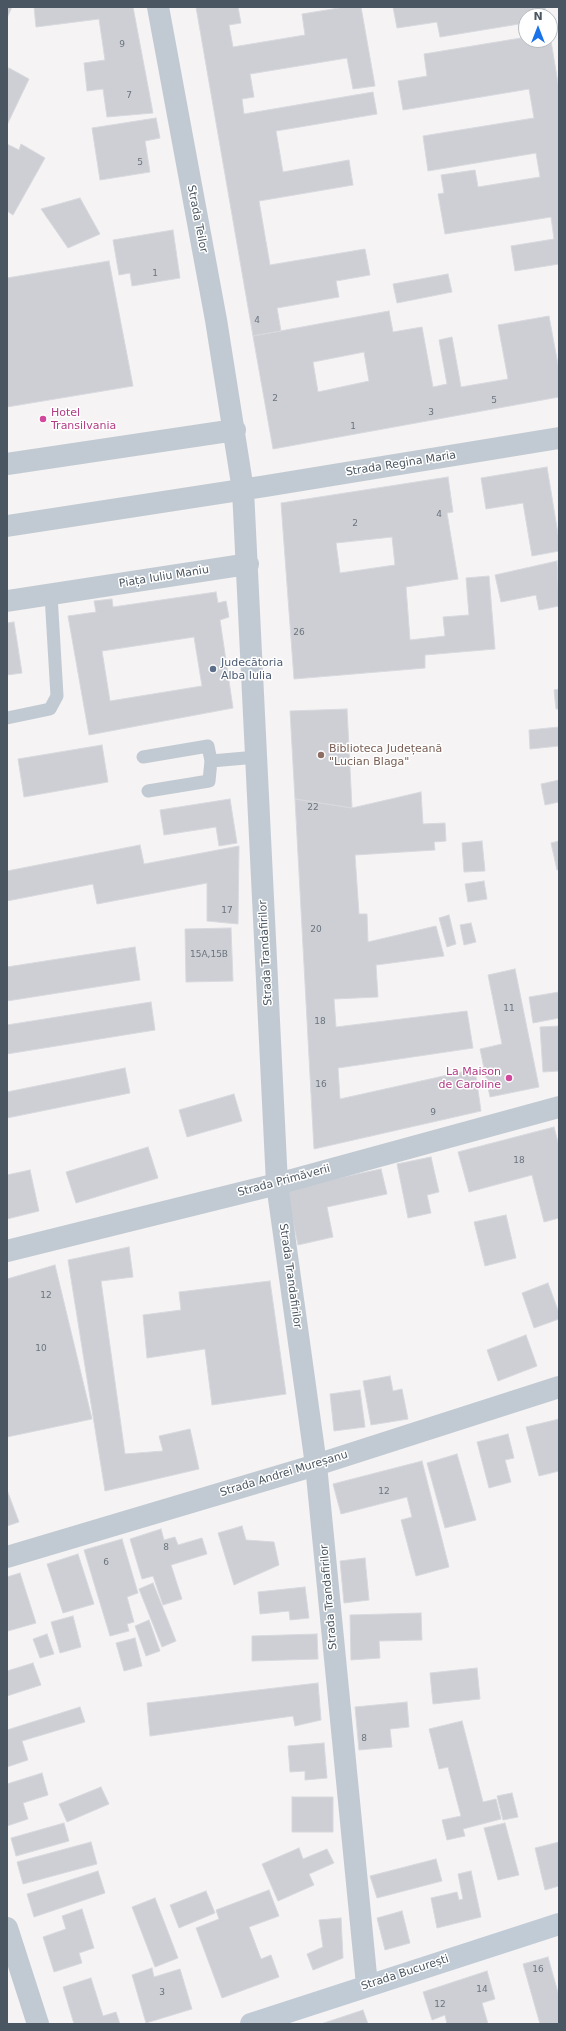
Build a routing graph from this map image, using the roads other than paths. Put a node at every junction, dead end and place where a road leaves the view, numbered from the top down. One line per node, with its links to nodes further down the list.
1 (158, 7): 2 (street, Strada Teilor)
2 (234, 430): 4 (street); 5 (street)
3 (559, 438): 5 (street, Strada Regina Maria)
4 (7, 464)
5 (243, 490): 6 (street); 7 (street)
6 (7, 526)
7 (248, 564): 8 (street, Piața Iuliu Maniu); 12 (street, Strada Trandafirilor)
8 (51, 595): 9 (street, Piața Iuliu Maniu); 10 (lane)
9 (7, 601)
10 (7, 718)
11 (143, 757): 13 (lane)
12 (257, 757): 13 (lane); 16 (street, Strada Trandafirilor)
13 (211, 761): 14 (lane)
14 (148, 792)
15 (559, 1107): 16 (street, Strada Primăverii)
16 (276, 1184): 17 (street, Strada Primăverii); 19 (street, Strada Trandafirilor)
17 (7, 1251)
18 (559, 1387): 19 (street, Strada Andrei Mureșanu)
19 (316, 1465): 20 (street, Strada Andrei Mureșanu); 23 (street, Strada Trandafirilor)
20 (7, 1556)
21 (559, 1924): 23 (main road, Strada București)
22 (7, 1928): 24 (street)
23 (367, 1985): 25 (main road, Strada București)
24 (38, 2024)
25 (251, 2024)

